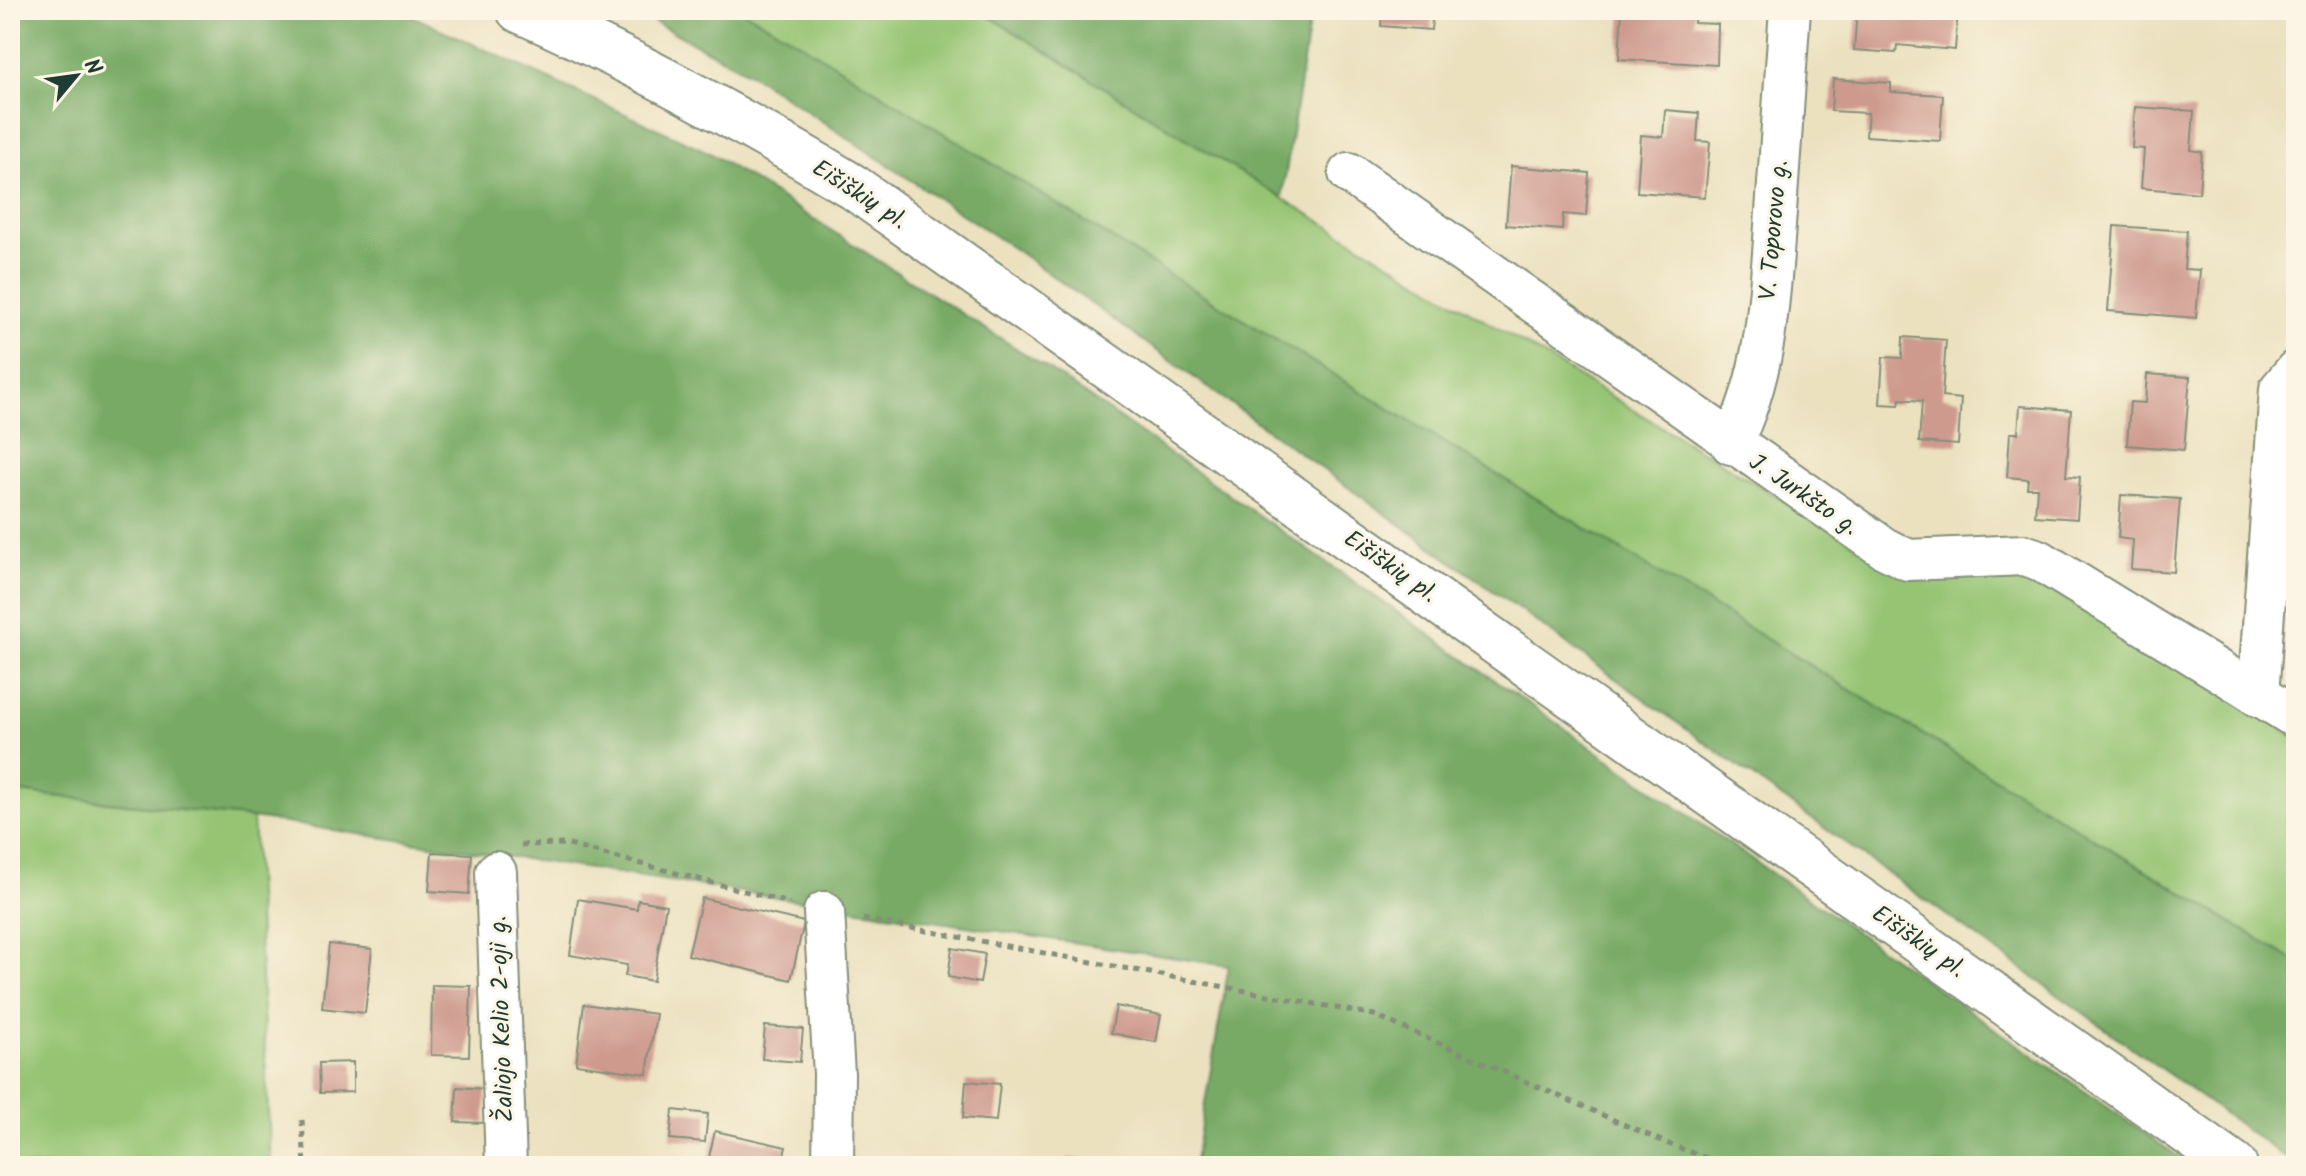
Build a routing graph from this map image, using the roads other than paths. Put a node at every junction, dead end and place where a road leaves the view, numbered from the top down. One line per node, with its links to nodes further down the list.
1 (519, 10): 12 (main road, Eišiškių pl.)
2 (1790, 10): 5 (street, V. Toporovo g.)
3 (1349, 173): 5 (street, J. Jurkšto g.)
4 (2296, 370): 6 (street)
5 (1731, 444): 6 (street, J. Jurkšto g.)
6 (2258, 696): 7 (street, J. Jurkšto g.)
7 (2296, 718)
8 (496, 872): 10 (street, Žaliojo Kelio 2-oji g.)
9 (824, 912): 11 (street)
10 (506, 1166)
11 (833, 1166)
12 (2235, 1166)

